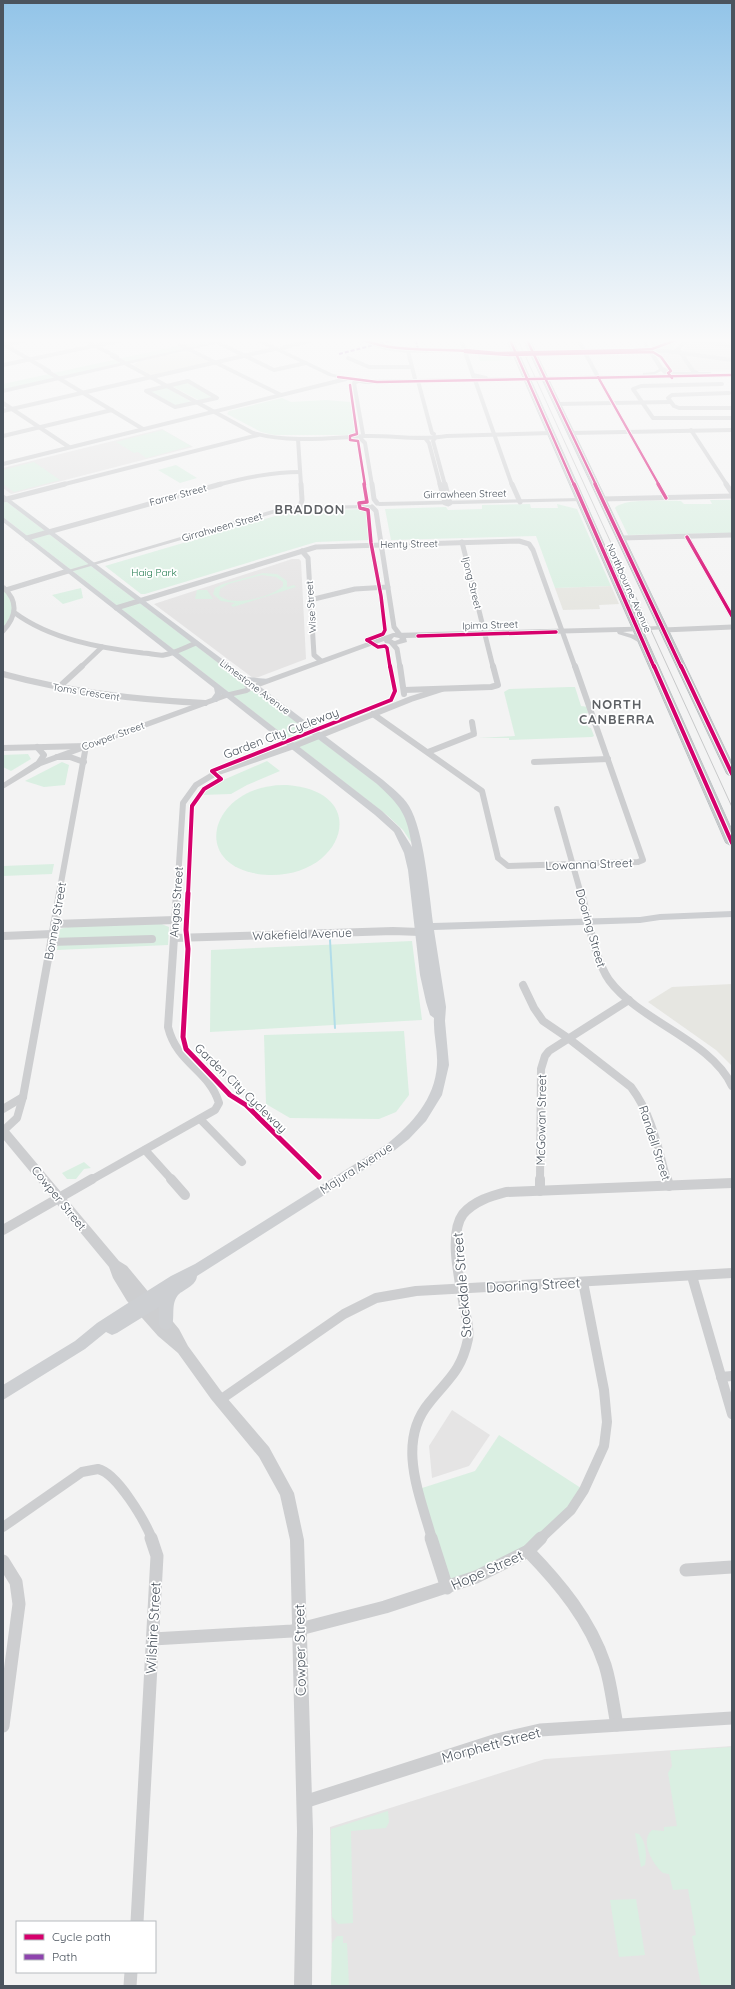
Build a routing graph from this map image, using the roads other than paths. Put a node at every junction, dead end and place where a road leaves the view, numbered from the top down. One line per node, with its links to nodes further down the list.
1 (629, 432): 26 (street)
2 (16, 433): 15 (street)
3 (48, 433): 20 (street)
4 (127, 433): 20 (street)
5 (254, 433): 13 (street)
6 (363, 433): 18 (street)
7 (426, 433): 16 (street)
8 (433, 433): 17 (street)
9 (551, 433): 10 (highway); 14 (street); 31 (highway, Northbourne Avenue)
10 (571, 433): 11 (street); 27 (highway, Northbourne Avenue)
11 (581, 433)
12 (693, 433): 24 (street)
13 (258, 435): 19 (street); 28 (street)
14 (494, 435): 17 (street); 29 (street)
15 (3, 436)
16 (425, 436): 17 (street); 18 (street); 21 (street)
17 (435, 436): 21 (street)
18 (364, 438): 19 (street); 33 (street)
19 (298, 439): 23 (street)
20 (69, 447): 22 (street)
21 (434, 450): 32 (street)
22 (3, 464)
23 (300, 472): 34 (street); 37 (street, Farrer Street)
24 (732, 493)
25 (732, 496): 26 (street)
26 (666, 498): 27 (street)
27 (602, 499): 31 (highway, Girrawheen Street); 41 (highway, Northbourne Avenue)
28 (5, 500): 37 (main road, Limestone Avenue)
29 (517, 500): 30 (street, Girrawheen Street); 32 (street, Girrawheen Street)
30 (562, 500): 31 (street, Girrawheen Street); 35 (street)
31 (581, 500): 35 (highway, Northbourne Avenue)
32 (448, 503): 33 (street, Girrawheen Street)
33 (375, 505): 34 (street, Girrahween Street); 43 (street)
34 (302, 507): 45 (street, Girrahween Street)
35 (585, 510): 57 (highway, Northbourne Avenue)
36 (3, 518): 40 (main road, Limestone Avenue)
37 (49, 531): 40 (street, Farrer Street); 45 (main road, Limestone Avenue)
38 (732, 535): 39 (street)
39 (687, 536): 41 (street); 56 (street)
40 (27, 537): 46 (main road, Limestone Avenue)
41 (621, 538): 55 (highway, Northbourne Avenue)
42 (462, 542): 43 (street, Henty Street); 61 (street, Henty Street); 65 (street, Ijong Street)
43 (381, 544): 44 (street, Henty Street); 47 (street)
44 (302, 551): 49 (street, Wise Street); 52 (street, Henty Street)
45 (93, 565): 46 (street, Girrahween Street); 52 (main road, Limestone Avenue)
46 (69, 572): 48 (street); 53 (main road, Limestone Avenue)
47 (388, 587): 50 (street); 58 (street)
48 (5, 589): 54 (street)
49 (310, 591): 50 (street); 51 (street, Wise Street)
50 (328, 597): 51 (street)
51 (310, 600): 73 (street, Wise Street)
52 (141, 601): 53 (street, Henty Street); 68 (main road, Limestone Avenue)
53 (117, 609): 72 (main road, Limestone Avenue)
54 (15, 613): 63 (street); 69 (street)
55 (657, 616): 60 (highway, Northbourne Avenue); 62 (street)
56 (732, 616)
57 (632, 617): 62 (highway, Northbourne Avenue); 64 (street)
58 (394, 627): 66 (street); 67 (street)
59 (732, 627): 60 (street)
60 (662, 629): 62 (street, Ipima Street); 101 (highway, Northbourne Avenue)
61 (562, 630): 64 (street, Ipima Street); 65 (street, Ipima Street); 97 (street, Lowanna Street)
62 (644, 630): 64 (street, Ipima Street); 71 (highway, Northbourne Avenue)
63 (3, 631)
64 (612, 631): 71 (street)
65 (486, 634): 66 (street, Ipima Street); 80 (street, Ijong Street)
66 (402, 638): 67 (street, Ipima Street); 70 (street)
67 (390, 639): 70 (street); 73 (street)
68 (195, 642): 72 (street); 75 (main road, Limestone Avenue)
69 (102, 647): 72 (street); 79 (street)
70 (398, 648): 81 (street)
71 (646, 648): 104 (highway, Northbourne Avenue)
72 (170, 650): 78 (main road, Limestone Avenue)
73 (321, 661): 76 (street)
74 (3, 674): 79 (street, Toms Crescent)
75 (244, 678): 76 (main road); 77 (main road, Limestone Avenue)
76 (266, 681): 77 (street)
77 (253, 686): 82 (street); 90 (main road, Limestone Avenue)
78 (218, 687): 82 (main road, Limestone Avenue); 83 (main road)
79 (58, 688): 84 (street, Toms Crescent)
80 (442, 689): 81 (street, Ijong Street); 86 (street, Ijong Street)
81 (404, 690): 86 (street)
82 (228, 695): 83 (street, Cowper Street); 91 (main road, Limestone Avenue)
83 (214, 700): 85 (street, Cowper Street)
84 (171, 702): 85 (street, Toms Crescent); 88 (street)
85 (205, 703): 88 (street, Cowper Street)
86 (400, 703): 87 (street, Ijong Street)
87 (373, 714): 90 (street, Ijong Street); 95 (street, Lowanna Street)
88 (172, 715): 92 (street, Cowper Street)
89 (472, 722): 95 (street)
90 (318, 735): 91 (street, Ijong Street); 106 (main road, Limestone Avenue)
91 (292, 745): 108 (street, Angas Street); 113 (main road, Limestone Avenue)
92 (86, 746): 93 (street); 96 (street, Cowper Street); 98 (street, Bonney Street)
93 (36, 747): 94 (street); 100 (street)
94 (3, 748)
95 (428, 752): 105 (street, Lowanna Street)
96 (56, 757): 98 (street); 100 (street, Cowper Street)
97 (608, 759): 99 (street); 105 (street, Lowanna Street)
98 (84, 762): 110 (street, Bonney Street)
99 (534, 762)
100 (38, 764): 102 (street, Cowper Street)
101 (732, 774)
102 (3, 787)
103 (557, 809): 105 (street, Dooring Street)
104 (732, 843)
105 (572, 865): 109 (street, Dooring Street)
106 (426, 910): 112 (main road); 113 (main road, Limestone Avenue)
107 (730, 915): 109 (main road, Wakefield Avenue)
108 (175, 920): 110 (street); 117 (street, Angas Street)
109 (589, 921): 111 (main road, Wakefield Avenue); 120 (street, Dooring Street)
110 (54, 924): 114 (street, Bonney Street)
111 (521, 924): 112 (main road, Wakefield Avenue); 113 (main road, Wakefield Avenue)
112 (456, 926): 113 (main road, Wakefield Avenue)
113 (424, 929): 117 (street, Wakefield Avenue); 135 (main road, Majura Avenue)
114 (52, 934): 115 (street); 118 (street, Bonney Street)
115 (3, 936)
116 (152, 938): 118 (street)
117 (174, 940): 125 (street, Angas Street)
118 (51, 942): 123 (street, Bonney Street)
119 (523, 985): 121 (street, Randell Street)
120 (629, 1000): 121 (street, McGowan Street); 122 (street, Dooring Street)
121 (568, 1038): 130 (street, Randell Street); 131 (street, McGowan Street)
122 (732, 1086)
123 (23, 1097): 124 (street); 126 (street, Bonney Street)
124 (3, 1109)
125 (200, 1119): 127 (street); 128 (street)
126 (3, 1131): 133 (street, Cowper Street)
127 (145, 1150): 132 (street); 133 (street)
128 (242, 1162)
129 (732, 1184): 130 (street, Stockdale Street)
130 (669, 1186): 131 (street, Stockdale Street)
131 (540, 1191): 140 (street, Stockdale Street)
132 (185, 1195)
133 (60, 1198): 134 (street); 141 (street, Cowper Street)
134 (3, 1230)
135 (200, 1268): 139 (main road, Majura Avenue); 141 (main road, Majura Avenue)
136 (732, 1274): 137 (street, Dooring Street)
137 (692, 1276): 138 (street, Dooring Street); 144 (street)
138 (583, 1282): 140 (street, Dooring Street); 149 (street, Hope Street)
139 (180, 1287): 141 (main road, Majura Avenue); 142 (main road)
140 (462, 1289): 146 (street, Dooring Street); 153 (street, Stockdale Street)
141 (145, 1305): 142 (street, Cowper Street); 143 (street, Cowper Street); 145 (main road, Majura Avenue)
142 (166, 1324): 143 (street, Cowper Street)
143 (183, 1350): 146 (street, Cowper Street)
144 (727, 1377): 147 (street)
145 (3, 1393)
146 (220, 1400): 154 (street, Cowper Street)
147 (732, 1414)
148 (3, 1526): 155 (street, Wilshire Street)
149 (528, 1551): 153 (street, Hope Street); 157 (street)
150 (3, 1560): 158 (street)
151 (732, 1567): 152 (street)
152 (686, 1570)
153 (447, 1588): 154 (street, Hope Street)
154 (300, 1629): 155 (street, Hope Street); 159 (street, Cowper Street)
155 (153, 1639): 160 (street, Wilshire Street)
156 (732, 1718): 157 (street, Morphett Street)
157 (617, 1725): 159 (street, Morphett Street)
158 (3, 1726)
159 (304, 1802): 163 (street, Cowper Street)
160 (137, 1921)
161 (132, 1973): 162 (street)
162 (130, 1986)
163 (303, 1986)

